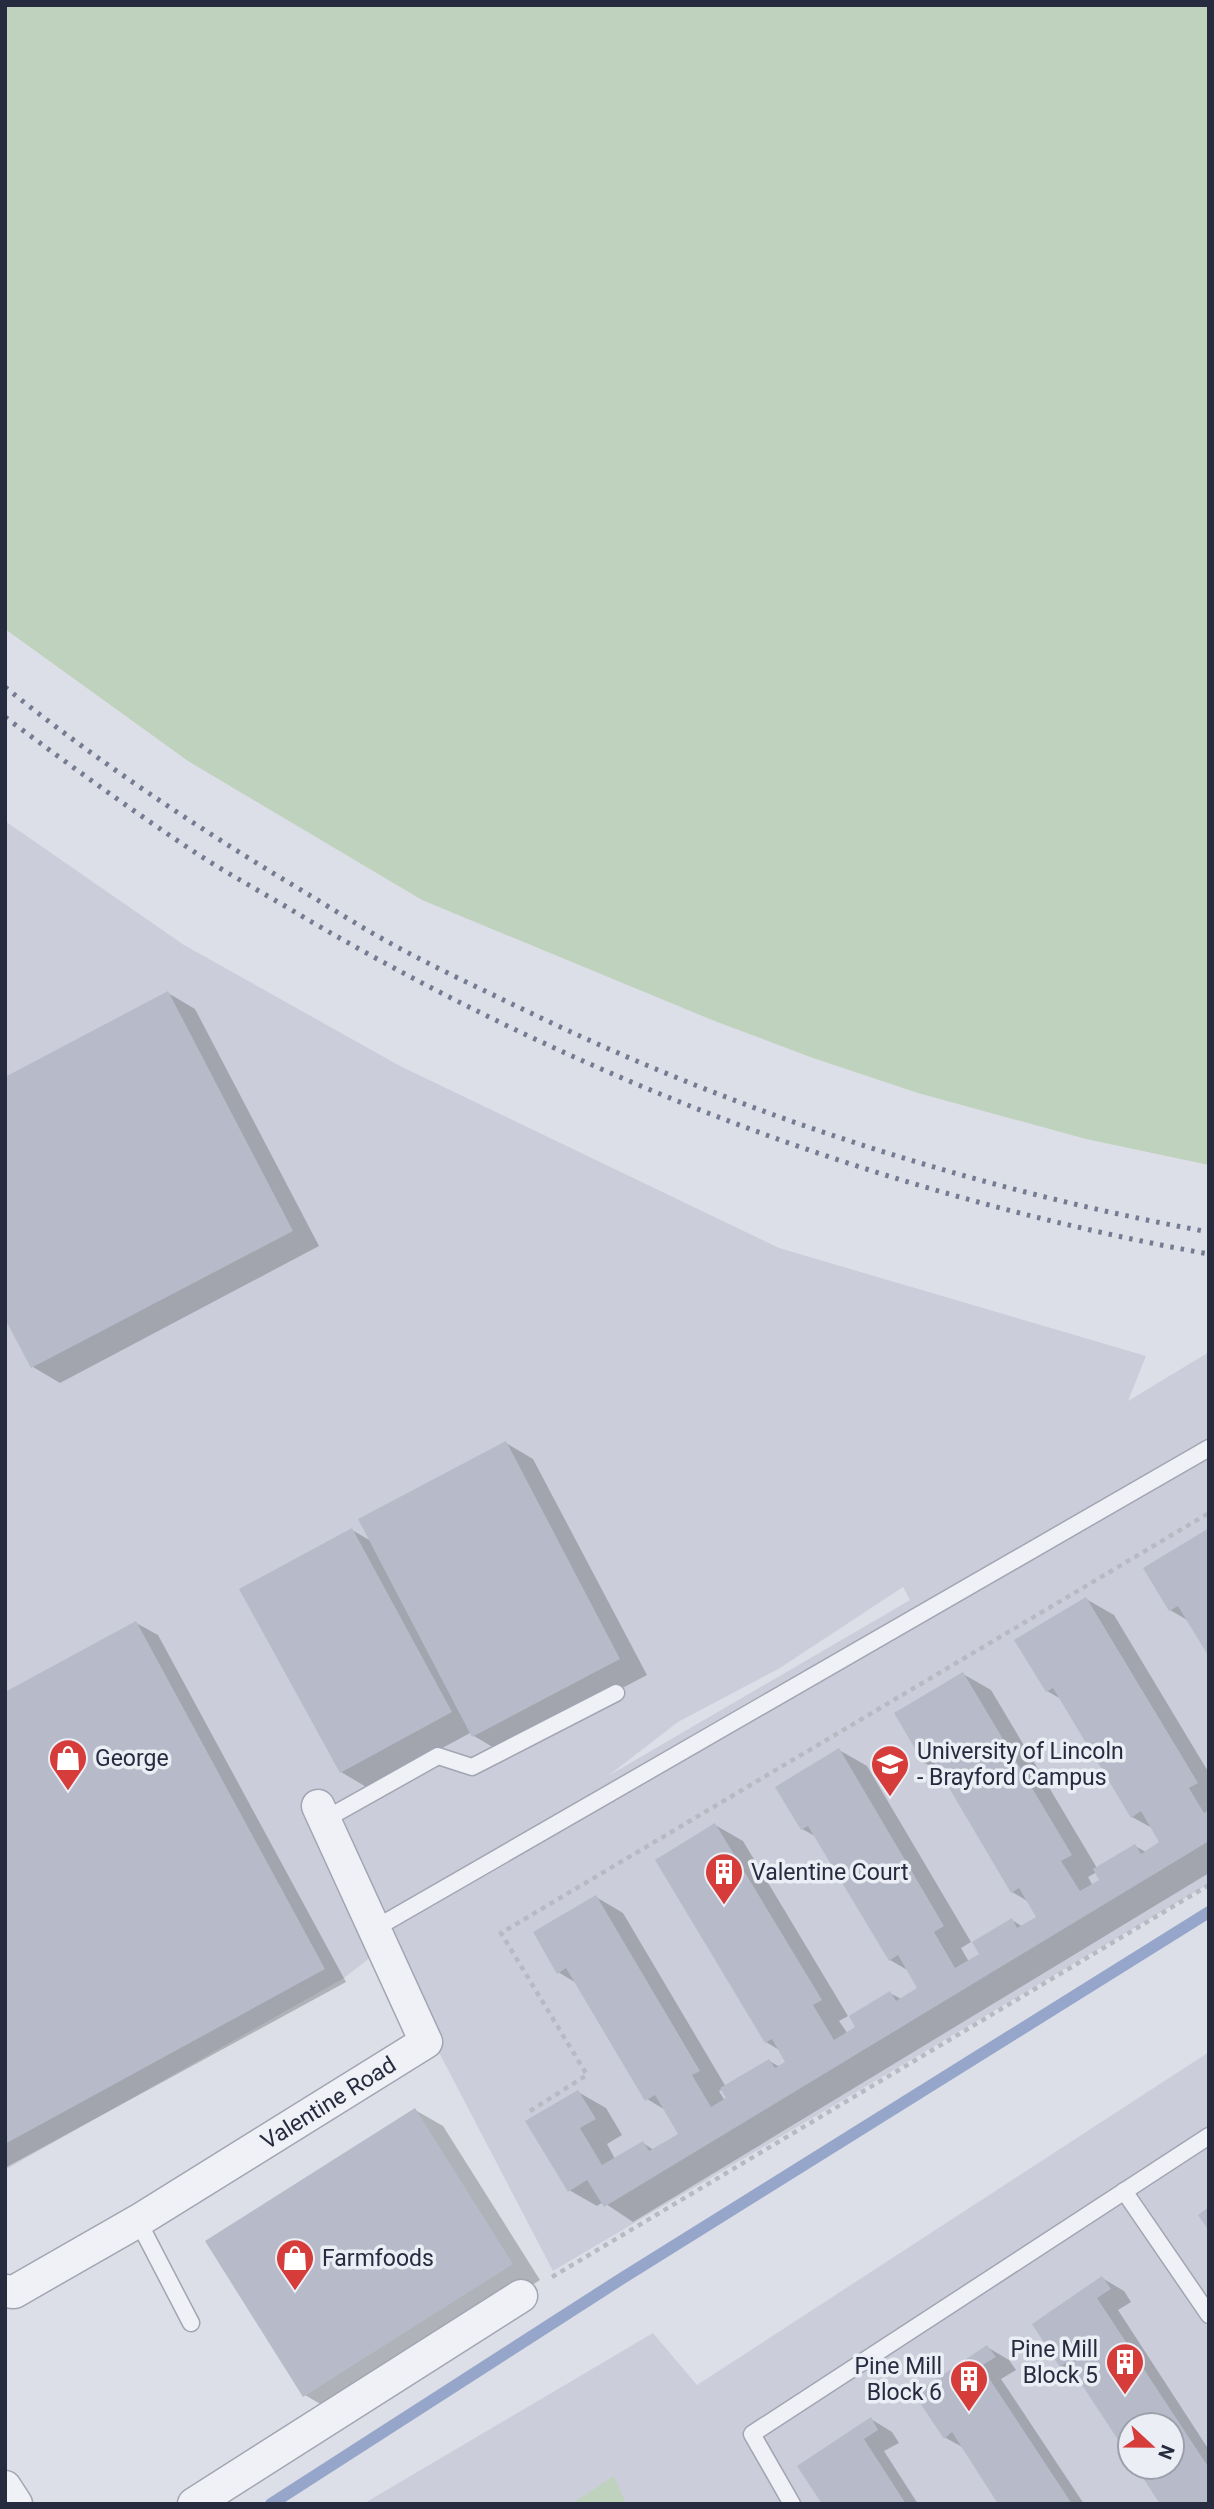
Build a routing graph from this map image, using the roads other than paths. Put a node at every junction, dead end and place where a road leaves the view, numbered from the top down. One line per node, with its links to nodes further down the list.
1 (1209, 1448): 4 (lane)
2 (616, 1693): 3 (lane)
3 (321, 1813): 4 (street, Valentine Road)
4 (374, 1928): 7 (street, Valentine Road)
5 (1209, 2136): 6 (lane)
6 (1124, 2192): 10 (lane); 15 (lane)
7 (138, 2221): 8 (street, Valentine Road); 11 (lane)
8 (5, 2291)
9 (521, 2296): 14 (street)
10 (1209, 2315)
11 (191, 2323)
12 (5, 2487): 13 (street)
13 (16, 2504)
14 (194, 2504)
15 (792, 2504)

